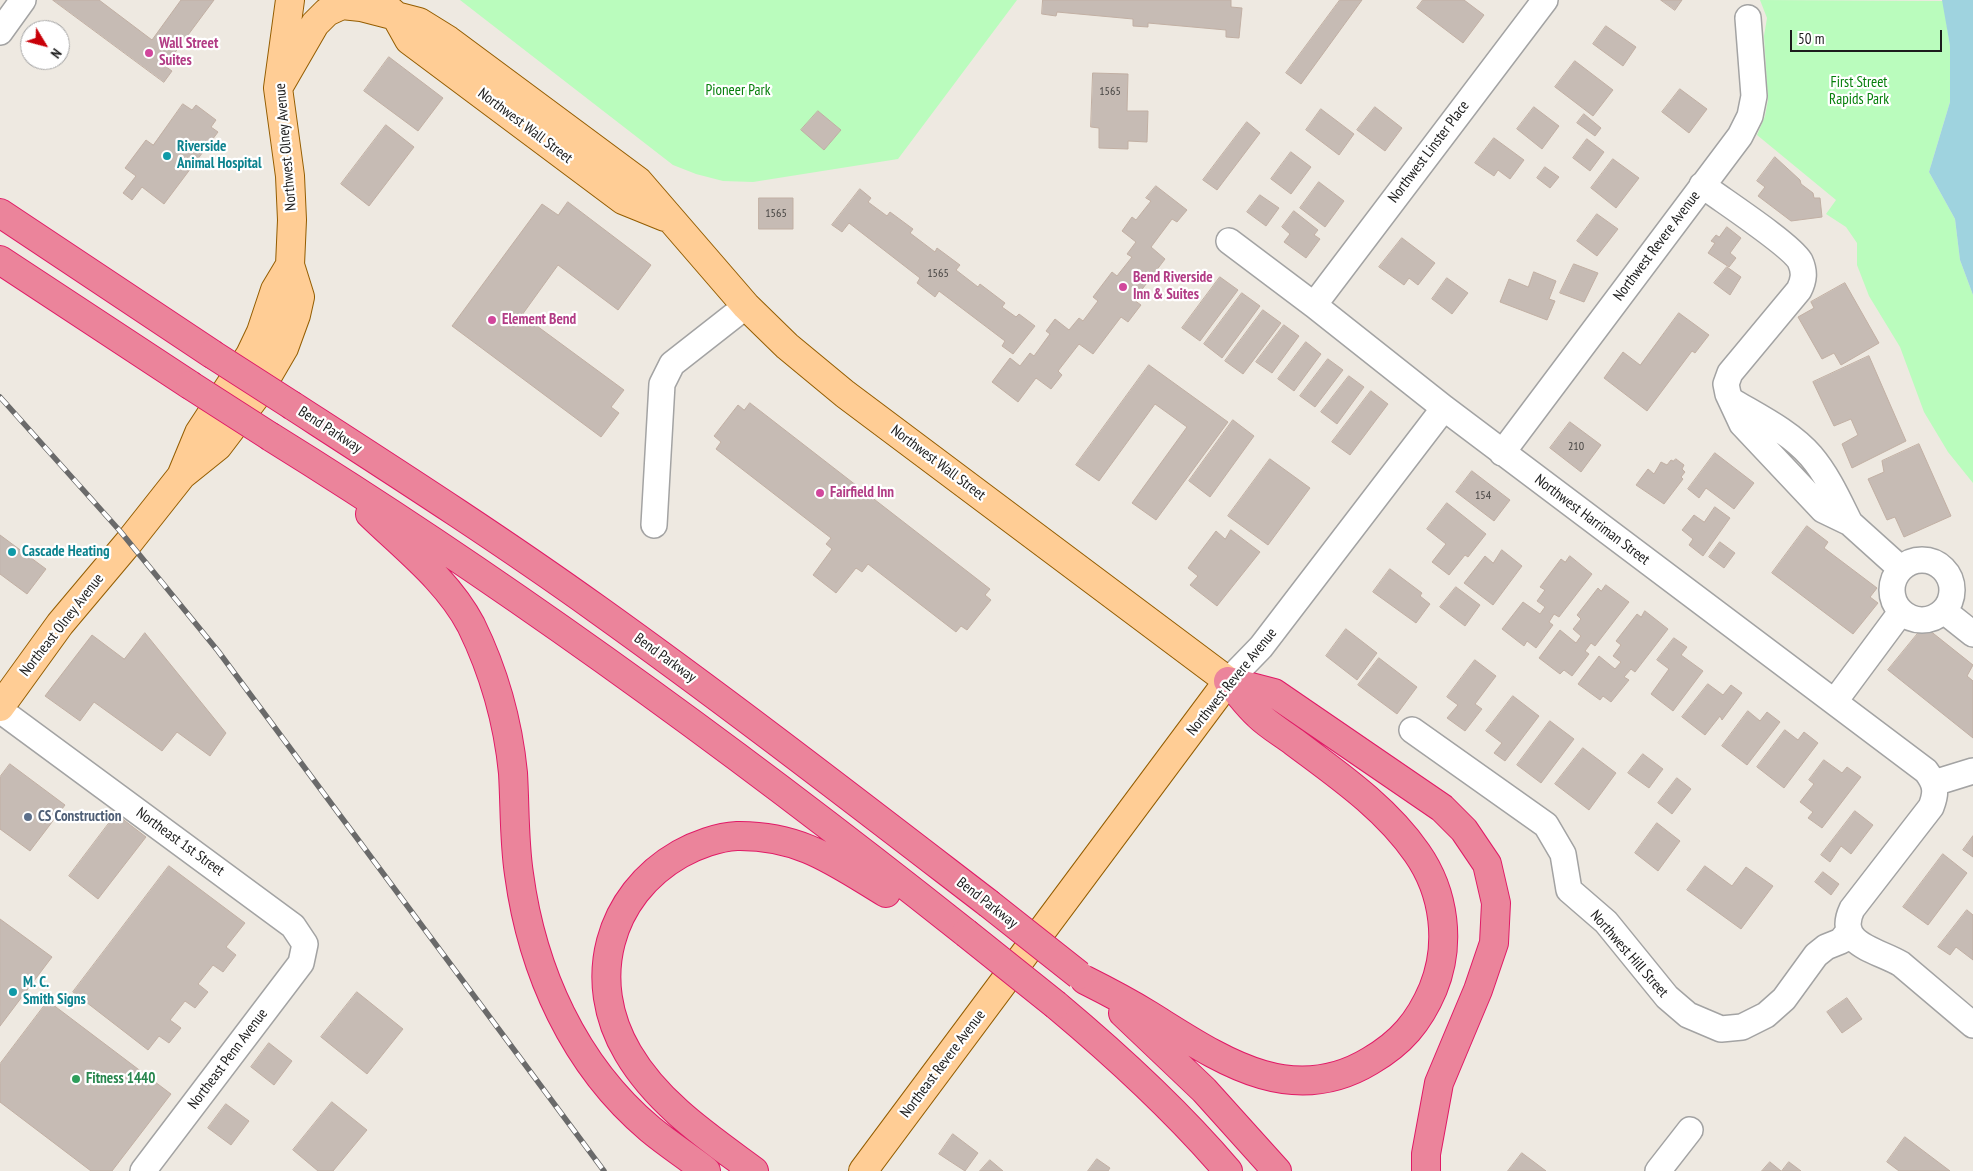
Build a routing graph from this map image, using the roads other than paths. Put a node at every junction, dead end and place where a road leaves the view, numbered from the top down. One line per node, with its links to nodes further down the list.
1 (23, 0): 6 (street)
2 (290, 0): 7 (main road, Northwest Olney Avenue)
3 (1545, 0): 16 (street, Northwest Linster Place)
4 (387, 7): 7 (main road); 8 (main road, Northwest Wall Street); 9 (main road, Northwest Wall Street)
5 (1748, 18): 10 (street, Northwest Revere Avenue)
6 (0, 32)
7 (278, 88): 15 (main road, Northwest Olney Avenue)
8 (542, 138): 9 (main road); 12 (main road, Northwest Wall Street)
9 (616, 165): 12 (main road, Northwest Wall Street)
10 (1702, 185): 21 (street, Northwest Revere Avenue); 25 (street)
11 (0, 213): 39 (highway, Bend Parkway, bridge)
12 (671, 220): 17 (main road, Northwest Wall Street)
13 (1229, 241): 16 (street, Northwest Harriman Street)
14 (0, 260): 22 (highway, bridge)
15 (290, 265): 18 (main road, Northwest Olney Avenue); 19 (main road, Northwest Olney Avenue)
16 (1314, 305): 20 (street, Northwest Harriman Street)
17 (746, 306): 24 (street); 29 (main road, Northwest Wall Street)
18 (232, 381): 23 (main road, Northeast Olney Avenue)
19 (256, 396): 23 (main road, Northeast Olney Avenue)
20 (1444, 408): 21 (street, Northwest Harriman Street); 29 (street, Northwest Revere Avenue)
21 (1502, 453): 30 (street, Northwest Harriman Street)
22 (321, 468): 36 (highway); 43 (highway)
23 (182, 475): 31 (main road, Northeast Olney Avenue)
24 (654, 525)
25 (1900, 568): 26 (street); 27 (street)
26 (1944, 611): 27 (street); 28 (street)
27 (1901, 612): 30 (street)
28 (1973, 634)
29 (1228, 681): 38 (main road, Northwest Revere Avenue); 39 (highway); 48 (highway)
30 (1835, 701): 34 (street, Northwest Harriman Street)
31 (0, 708): 37 (street, Northeast 1st Street)
32 (1412, 730): 35 (street, Northwest Hill Street)
33 (1973, 771): 34 (street)
34 (1934, 782): 35 (street)
35 (1847, 926): 40 (street)
36 (962, 930): 44 (highway); 46 (highway, bridge)
37 (305, 944): 42 (street, Northeast Penn Avenue)
38 (1022, 957): 45 (main road, Northeast Revere Avenue)
39 (1082, 978): 47 (highway, Bend Parkway)
40 (1973, 1025)
41 (1690, 1130): 49 (street)
42 (155, 1167)
43 (706, 1171)
44 (754, 1171)
45 (863, 1171)
46 (1228, 1171)
47 (1277, 1171)
48 (1426, 1171)
49 (1658, 1171)

